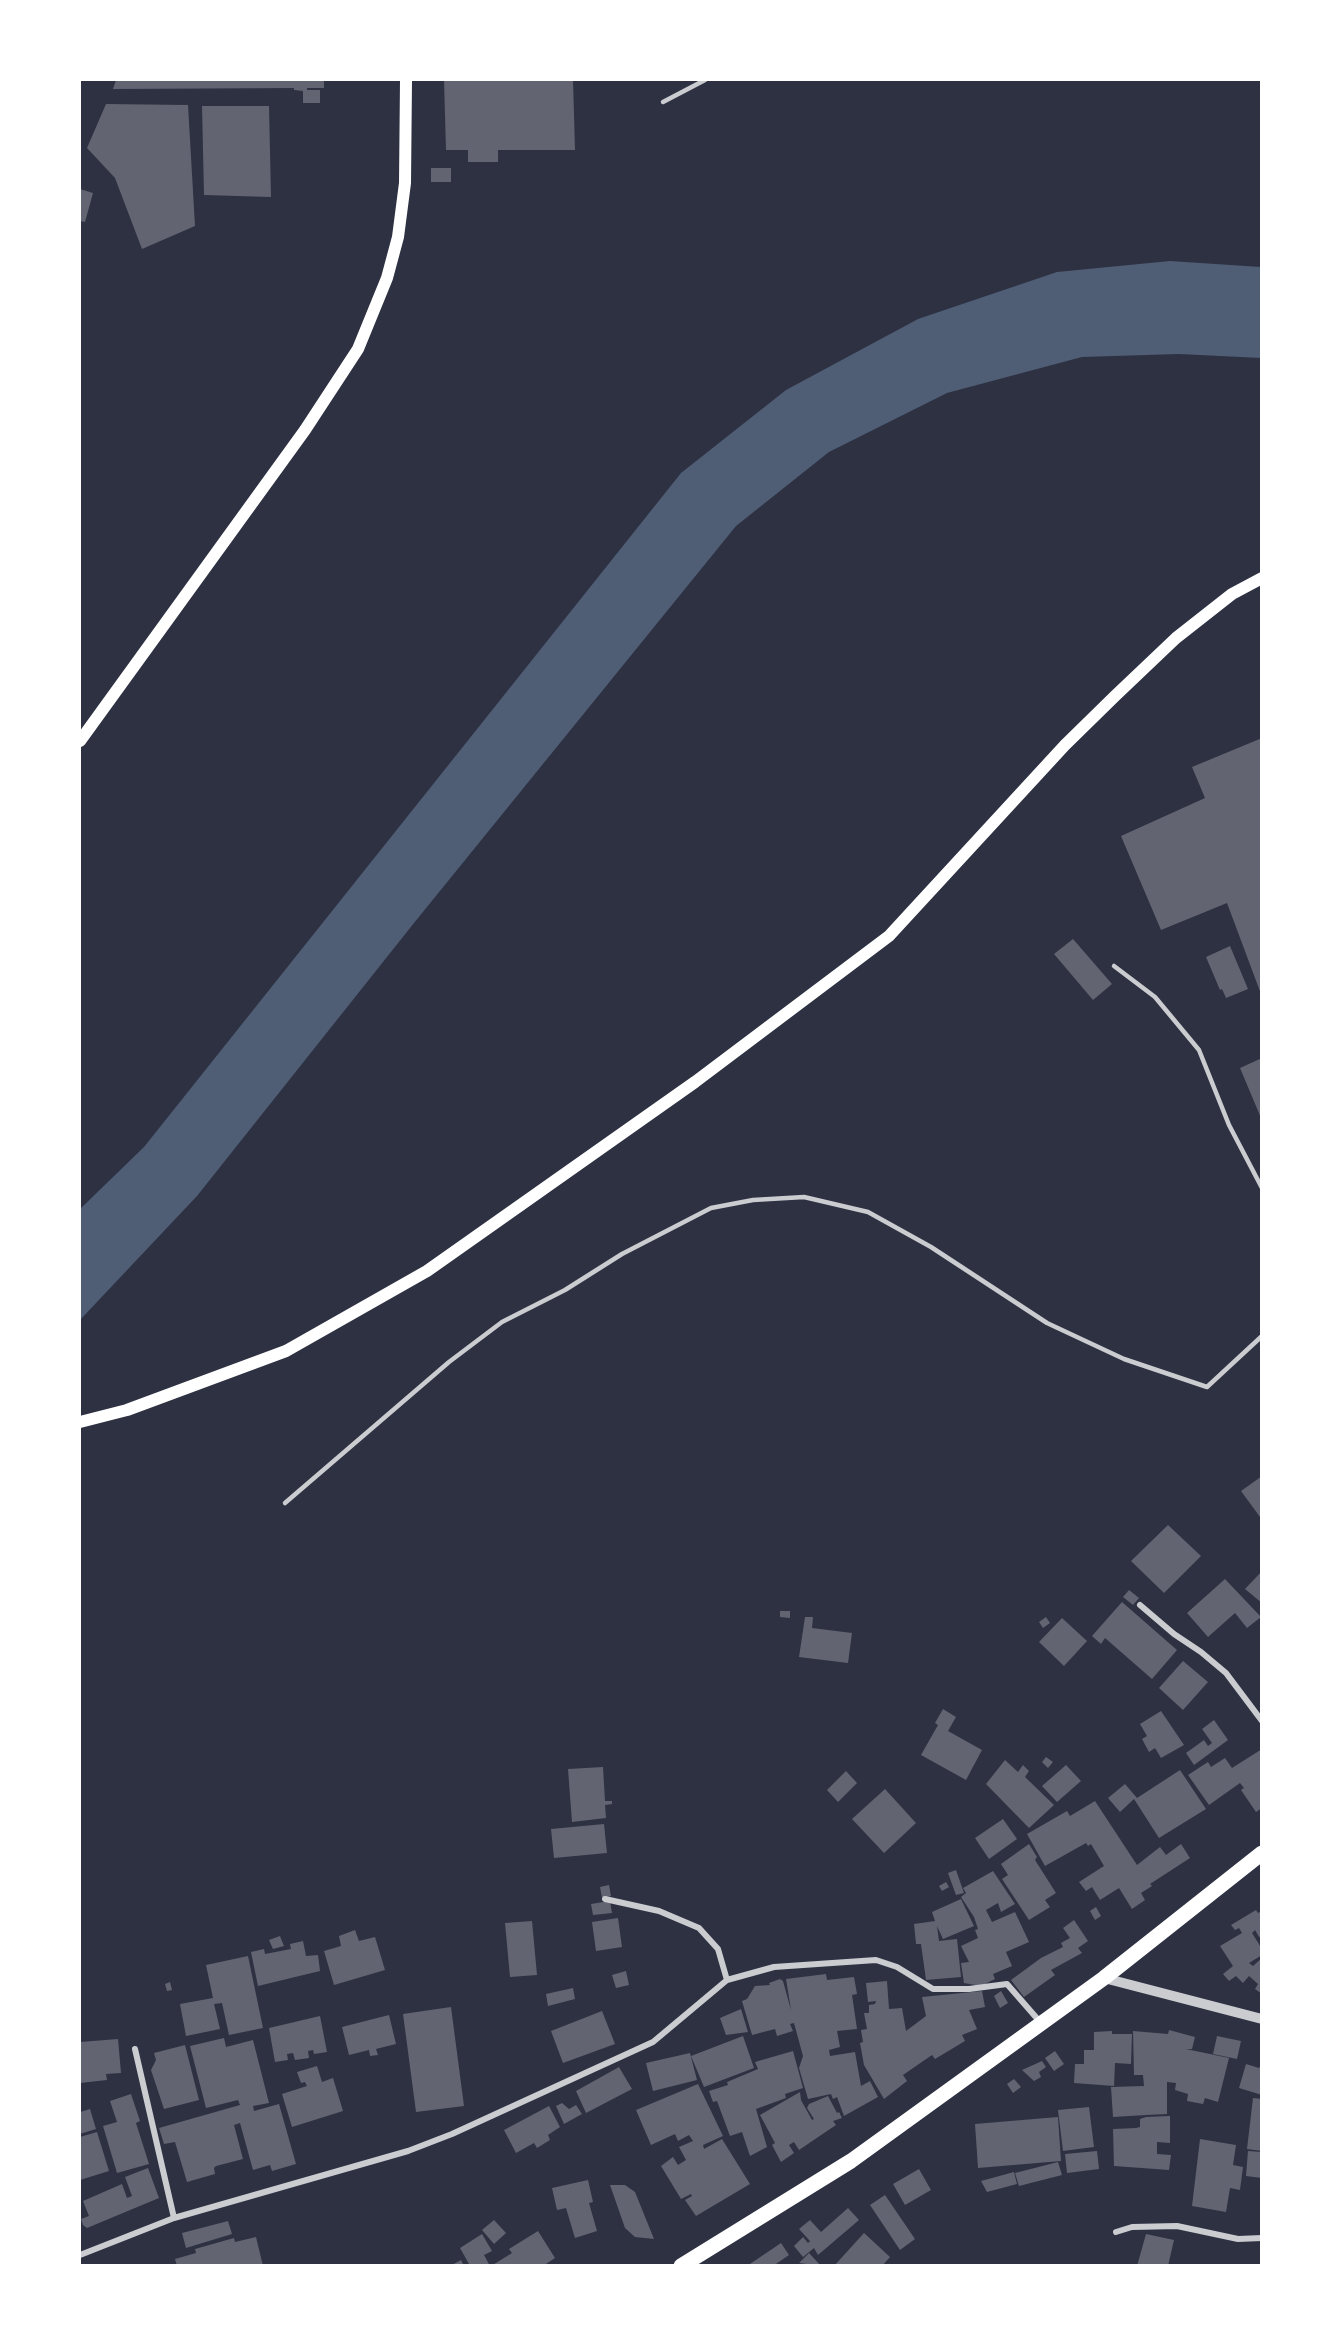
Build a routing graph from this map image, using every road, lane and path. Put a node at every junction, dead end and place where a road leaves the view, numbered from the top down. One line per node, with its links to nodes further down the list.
1 (406, 80): 5 (main road)
2 (705, 80): 3 (lane)
3 (663, 102)
4 (1262, 578): 9 (main road)
5 (80, 741)
6 (1114, 966): 7 (lane)
7 (1262, 1188)
8 (1262, 1336): 10 (lane)
9 (80, 1422)
10 (285, 1503)
11 (1140, 1605): 12 (street)
12 (1262, 1721)
13 (1262, 1853): 15 (main road)
14 (605, 1899): 16 (street)
15 (1104, 1978): 17 (street); 18 (main road)
16 (727, 1980): 18 (street); 20 (street)
17 (1262, 2019)
18 (1041, 2024): 24 (main road)
19 (135, 2049): 20 (street)
20 (174, 2218): 23 (street)
21 (1116, 2232): 22 (street)
22 (1262, 2238)
23 (80, 2255)
24 (681, 2265)

